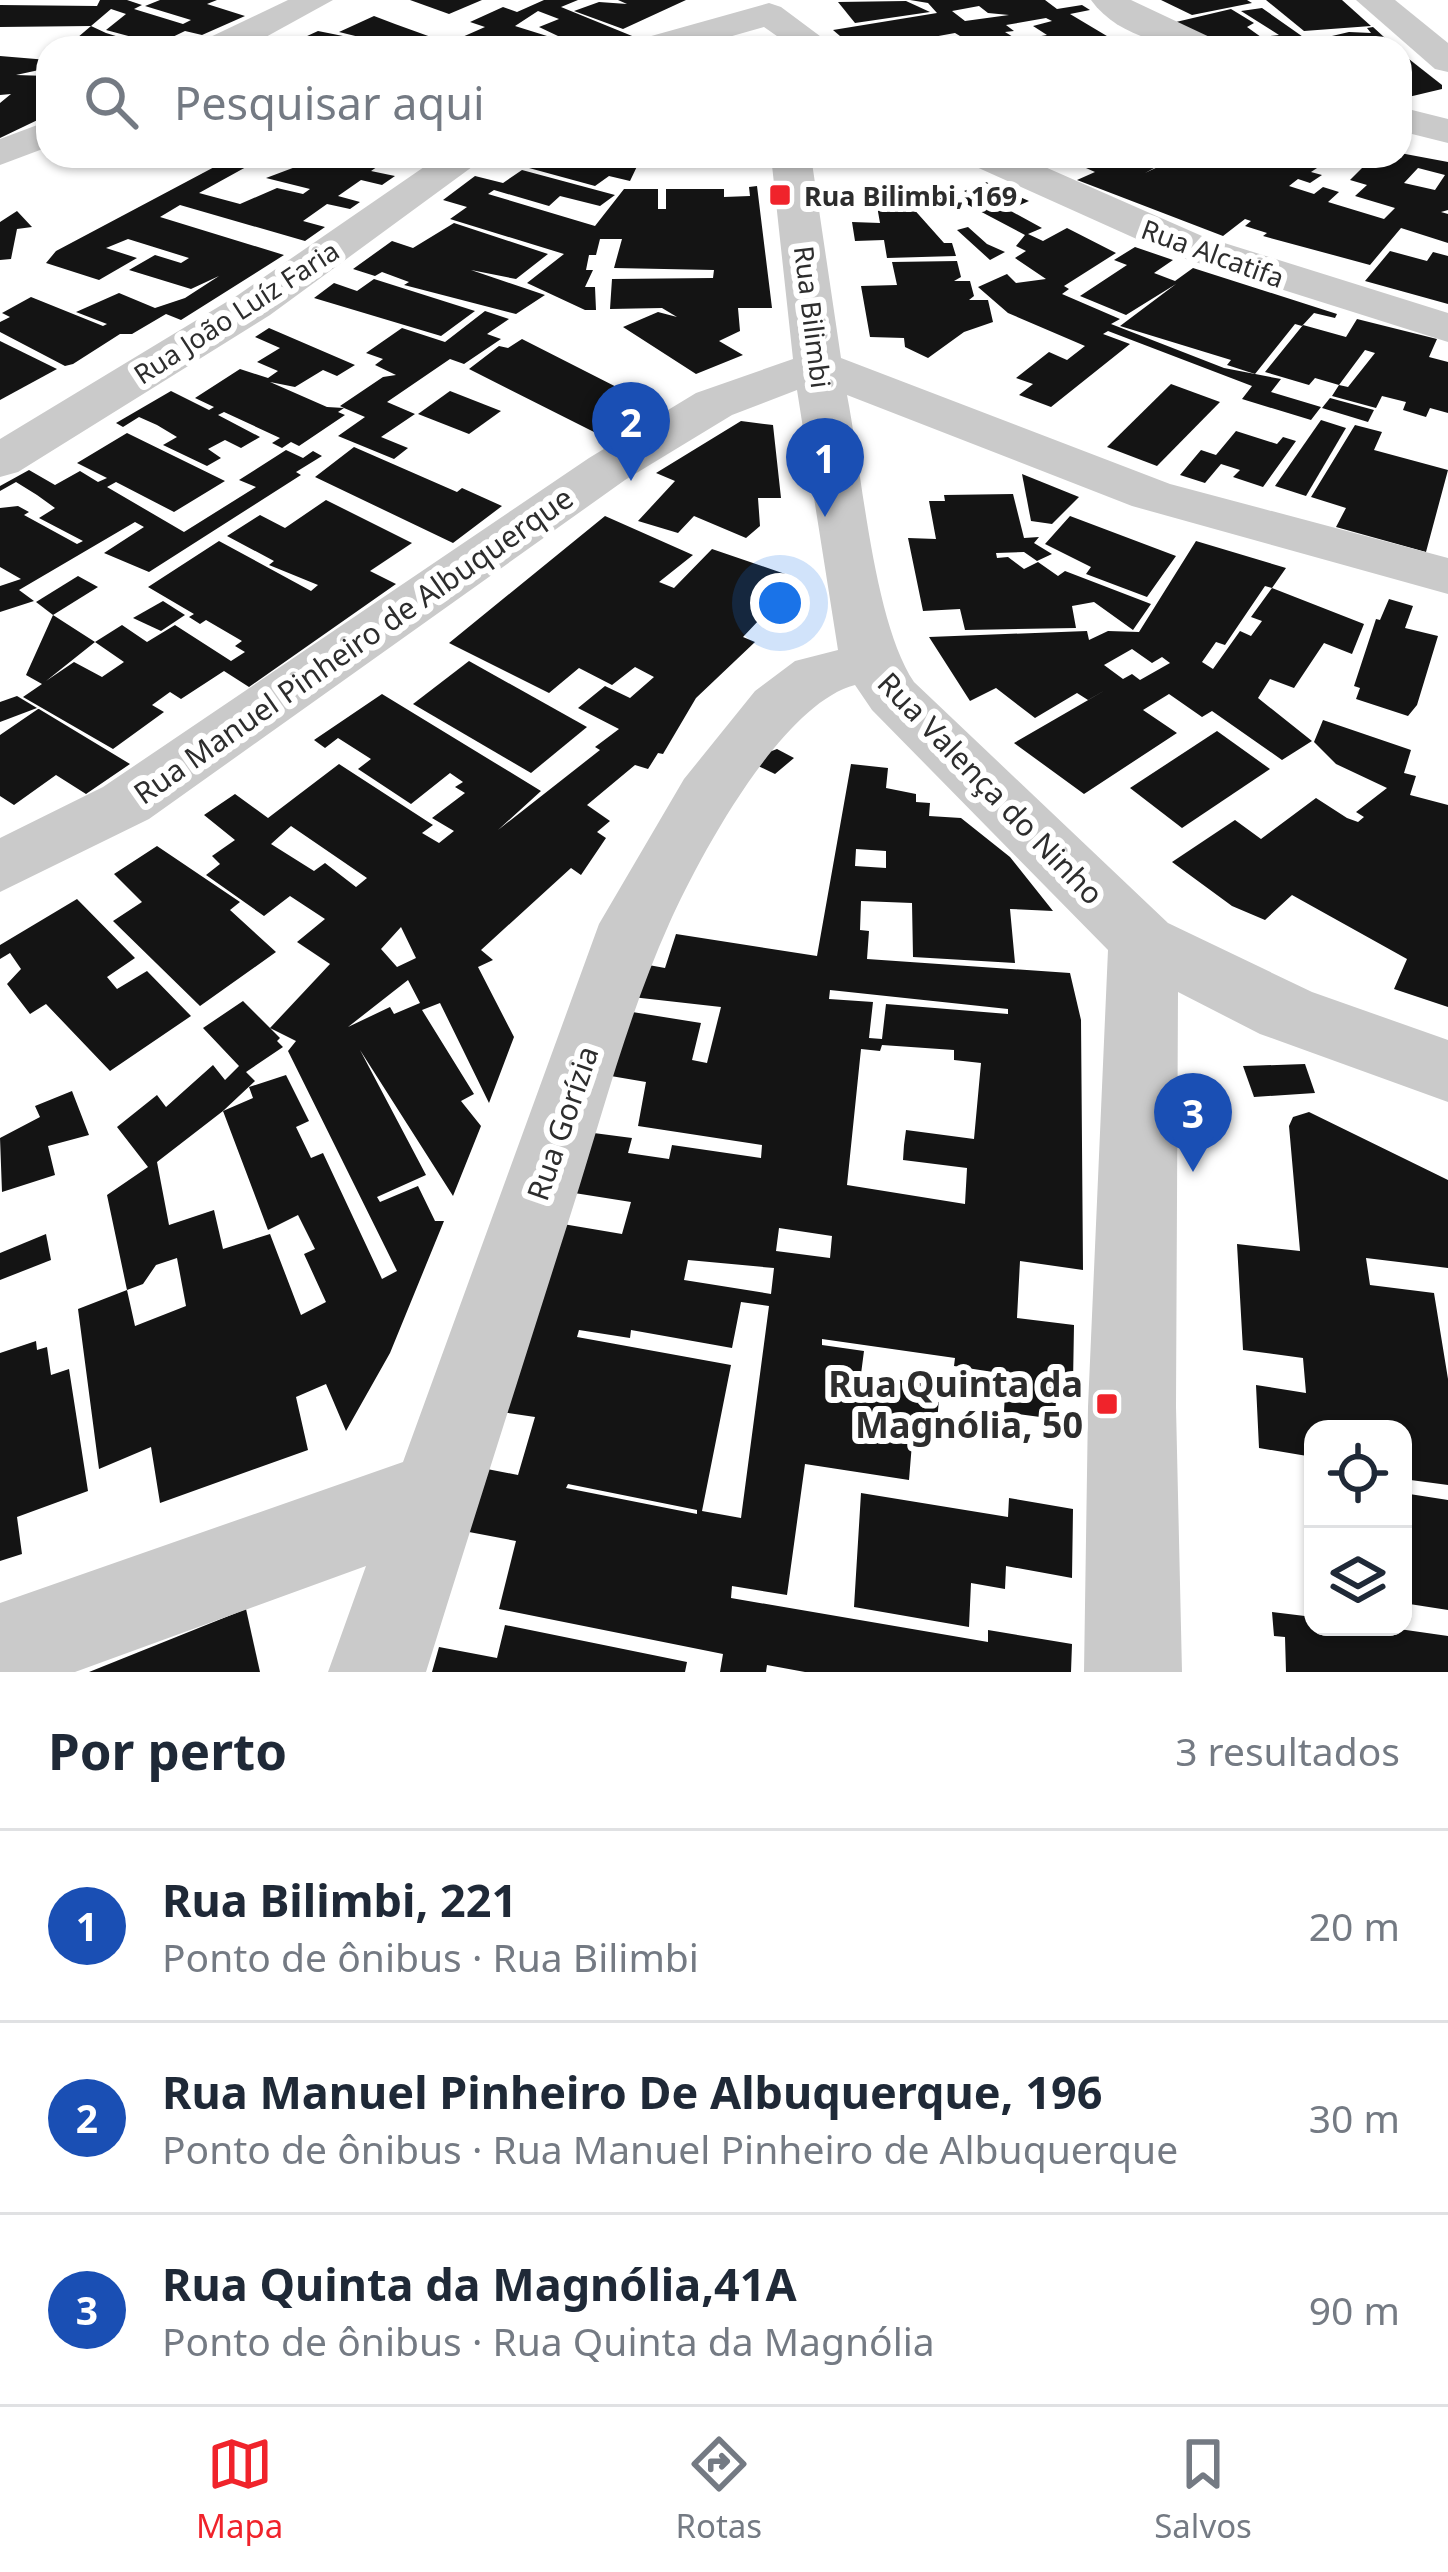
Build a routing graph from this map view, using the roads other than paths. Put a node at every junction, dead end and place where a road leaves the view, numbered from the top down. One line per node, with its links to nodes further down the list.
1 (316, 0): 5 (street)
2 (1108, 0): 8 (street)
3 (1378, 2): 9 (street)
4 (770, 20): 6 (street); 7 (street)
5 (242, 36)
6 (701, 36)
7 (797, 36)
8 (1175, 36)
9 (1448, 62)
10 (1412, 122): 11 (street)
11 (1448, 131)
12 (36, 138): 13 (street)
13 (0, 153)
14 (450, 168): 19 (street, Rua João Luíz Faria)
15 (792, 168): 18 (street, Rua Bilimbi)
16 (1013, 168): 17 (street, Rua Alcatifa)
17 (1448, 328)
18 (818, 366): 20 (street); 21 (street, Rua Bilimbi); 22 (street, Rua Manuel Pinheiro de Albuquerque)
19 (0, 461)
20 (1448, 576)
21 (865, 641): 23 (street, Rua Valença do Ninho); 25 (street, Rua Gorízia)
22 (0, 867)
23 (1143, 942): 24 (street, Rua Valença do Ninho); 28 (street)
24 (1448, 1071)
25 (435, 1496): 26 (street); 27 (street, Rua Gorízia)
26 (0, 1651)
27 (377, 1672)
28 (1133, 1672)

